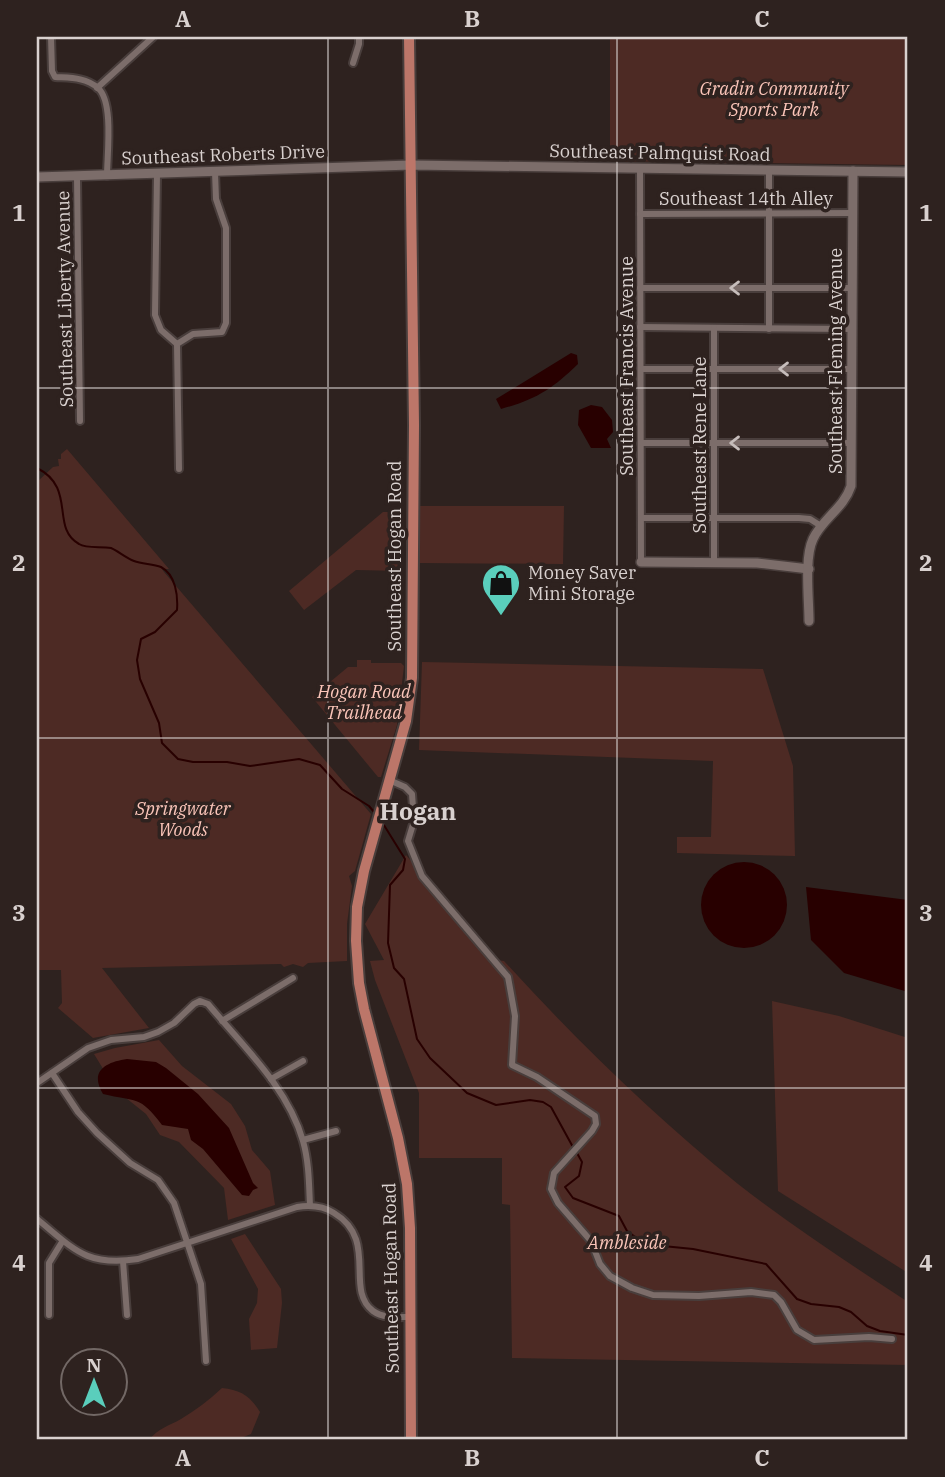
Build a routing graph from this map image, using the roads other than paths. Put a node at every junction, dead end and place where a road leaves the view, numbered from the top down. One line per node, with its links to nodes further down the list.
1 (51, 37): 6 (street)
2 (152, 37): 6 (street)
3 (359, 37): 5 (street)
4 (409, 37): 7 (main road, Southeast Hogan Road)
5 (353, 63)
6 (97, 88): 14 (street)
7 (411, 165): 8 (street, Southeast Palmquist Road); 11 (street, Southeast Roberts Drive); 43 (main road, Southeast Hogan Road)
8 (640, 169): 9 (street, Southeast Palmquist Road); 19 (street, Southeast Francis Avenue)
9 (769, 170): 10 (street, Southeast Palmquist Road); 17 (street)
10 (853, 171): 12 (street, Southeast Palmquist Road); 18 (street, Southeast Fleming Avenue)
11 (215, 172): 13 (street, Southeast Roberts Drive); 27 (street)
12 (908, 172)
13 (157, 174): 14 (street, Southeast Roberts Drive); 27 (street)
14 (107, 176): 16 (street, Southeast Roberts Drive)
15 (37, 177): 16 (street, Southeast Roberts Drive)
16 (78, 177): 31 (street, Southeast Liberty Avenue)
17 (769, 213): 18 (street, Southeast 14th Alley); 19 (street, Southeast 14th Alley); 21 (street)
18 (853, 213): 22 (street, Southeast Fleming Avenue)
19 (640, 214): 20 (street, Southeast Francis Avenue)
20 (640, 288): 21 (street, one-way to 20); 23 (street, Southeast Francis Avenue)
21 (769, 288): 22 (street); 25 (street)
22 (852, 288): 26 (street, Southeast Fleming Avenue)
23 (640, 327): 24 (street); 28 (street, Southeast Francis Avenue)
24 (714, 328): 25 (street); 29 (street, Southeast Rene Lane)
25 (769, 328): 26 (street)
26 (852, 329): 30 (street, Southeast Fleming Avenue)
27 (177, 344): 35 (street)
28 (640, 369): 29 (street); 32 (street, Southeast Francis Avenue)
29 (714, 369): 30 (street, one-way to 29); 33 (street, Southeast Rene Lane)
30 (852, 369): 34 (street, Southeast Fleming Avenue)
31 (80, 421)
32 (641, 443): 33 (street); 37 (street, Southeast Francis Avenue)
33 (714, 443): 34 (street, one-way to 33); 36 (street, Southeast Rene Lane)
34 (852, 443): 38 (street, Southeast Fleming Avenue)
35 (179, 469)
36 (714, 517): 37 (street); 38 (street); 40 (street, Southeast Rene Lane)
37 (641, 518): 39 (street, Southeast Francis Avenue)
38 (821, 526): 41 (street, Southeast Fleming Avenue)
39 (641, 562): 40 (street)
40 (714, 562): 41 (street)
41 (809, 569): 42 (street, Southeast Fleming Avenue)
42 (809, 621)
43 (389, 780): 59 (main road, Southeast Hogan Road); 60 (street)
44 (293, 978): 45 (street)
45 (222, 1021): 47 (street); 48 (street)
46 (303, 1060): 48 (street)
47 (52, 1073): 49 (street); 55 (street)
48 (271, 1079): 51 (street)
49 (37, 1083)
50 (336, 1131): 51 (street)
51 (303, 1140): 52 (street)
52 (310, 1206): 55 (street); 59 (street)
53 (37, 1219): 54 (street)
54 (62, 1242): 56 (street); 57 (street)
55 (188, 1243): 56 (street); 61 (street)
56 (123, 1261): 58 (street)
57 (49, 1315)
58 (127, 1315)
59 (411, 1317): 62 (main road, Southeast Hogan Road)
60 (892, 1339)
61 (206, 1361)
62 (411, 1440)

